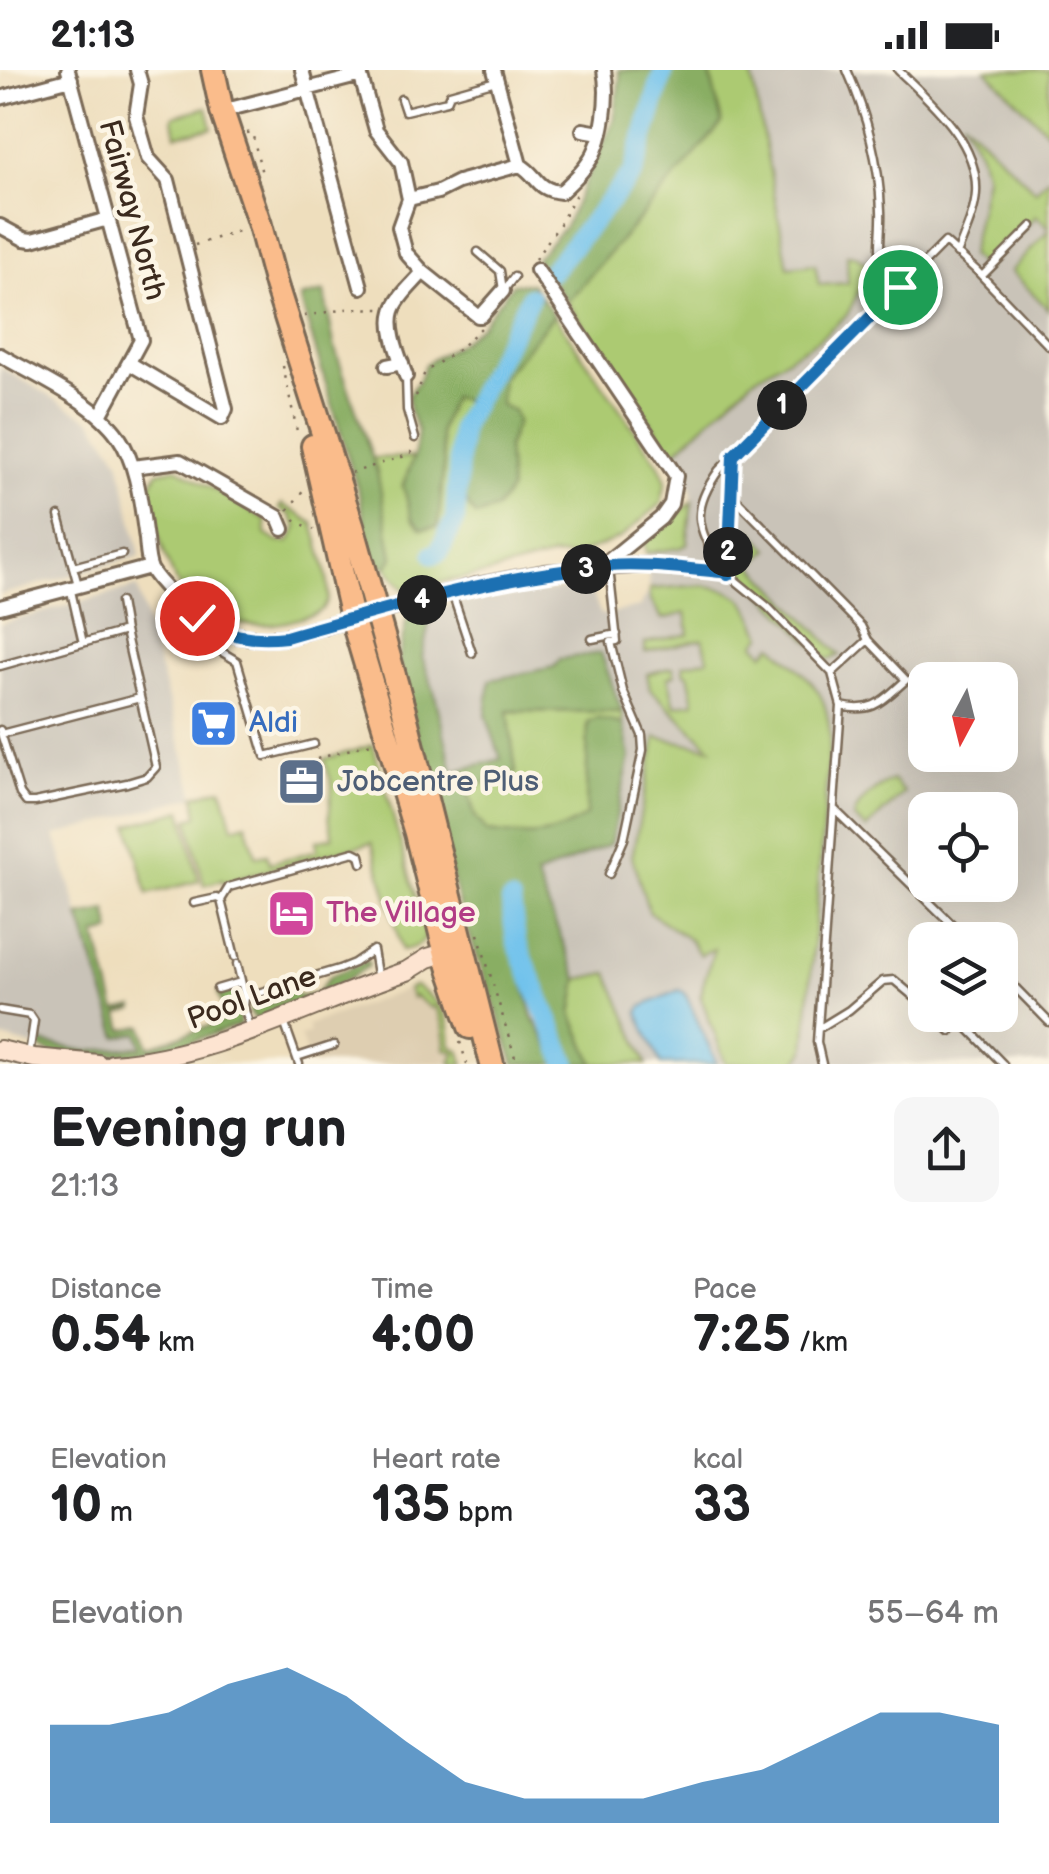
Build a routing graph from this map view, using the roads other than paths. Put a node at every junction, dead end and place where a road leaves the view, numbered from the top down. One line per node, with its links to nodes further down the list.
1 (137, 70): 34 (street)
2 (213, 70): 14 (highway)
3 (227, 70): 14 (highway)
4 (302, 70): 11 (street)
5 (604, 70): 16 (street)
6 (847, 70): 29 (lane)
7 (898, 70): 23 (lane)
8 (360, 72): 11 (street); 18 (street)
9 (70, 74): 12 (street); 19 (street, Fairway North)
10 (496, 76): 13 (lane); 17 (street)
11 (307, 89): 14 (street); 28 (street)
12 (0, 98)
13 (402, 99)
14 (229, 109): 32 (highway)
15 (583, 130): 16 (street)
16 (600, 133): 17 (street)
17 (520, 165): 18 (street)
18 (409, 199): 25 (street)
19 (108, 219): 20 (street); 34 (street, Fairway North)
20 (0, 226)
21 (1032, 226): 27 (lane)
22 (478, 252): 30 (lane)
23 (957, 254): 27 (lane); 29 (lane)
24 (537, 270): 48 (street)
25 (423, 272): 30 (street); 36 (street)
26 (514, 276): 30 (lane)
27 (982, 276): 31 (lane)
28 (361, 287)
29 (900, 287): 39 (lane)
30 (503, 291)
31 (1049, 346)
32 (296, 349): 54 (highway); 55 (highway)
33 (0, 354): 37 (street)
34 (129, 363): 37 (street, Fairway North)
35 (387, 366): 36 (street)
36 (404, 369): 38 (lane)
37 (100, 414): 40 (street)
38 (415, 438)
39 (733, 456): 41 (lane); 49 (lane)
40 (133, 467): 43 (street); 47 (street)
41 (731, 494): 49 (lane); 59 (lane)
42 (59, 516): 46 (lane)
43 (283, 530)
44 (122, 554): 46 (lane)
45 (648, 566): 48 (street); 49 (lane)
46 (73, 567): 50 (lane)
47 (150, 567): 50 (street); 55 (street)
48 (604, 567): 51 (street); 57 (lane)
49 (725, 574): 64 (lane)
50 (74, 587): 53 (street); 60 (lane)
51 (451, 592): 54 (street); 62 (lane)
52 (120, 602): 56 (lane)
53 (0, 607)
54 (376, 612): 55 (street); 75 (highway)
55 (352, 618): 75 (highway)
56 (126, 631): 60 (lane); 65 (lane)
57 (616, 634): 58 (lane); 71 (lane)
58 (592, 639)
59 (868, 640): 64 (lane); 66 (lane)
60 (83, 643): 63 (lane)
61 (222, 652): 68 (lane)
62 (472, 653)
63 (0, 666)
64 (832, 673): 66 (lane)
65 (140, 698): 67 (lane); 67 (lane)
66 (842, 706): 69 (lane)
67 (1, 732)
68 (314, 744)
69 (835, 810): 74 (lane); 86 (lane)
70 (362, 862): 72 (lane)
71 (608, 874)
72 (221, 900): 73 (lane); 77 (lane)
73 (194, 903)
74 (950, 922)
75 (452, 958): 76 (street, Pool Lane); 94 (highway); 95 (highway)
76 (378, 981): 81 (lane); 83 (street, Pool Lane)
77 (240, 982): 78 (lane); 81 (lane)
78 (217, 988)
79 (908, 992): 86 (lane)
80 (1018, 993): 84 (lane)
81 (245, 997): 85 (lane)
82 (0, 1010): 90 (lane)
83 (283, 1018): 85 (street, Pool Lane); 91 (lane)
84 (1049, 1022)
85 (251, 1030): 93 (street, Pool Lane)
86 (817, 1030): 96 (lane)
87 (976, 1032): 97 (lane)
88 (334, 1045): 91 (lane)
89 (0, 1050): 90 (street)
90 (28, 1056): 92 (street)
91 (298, 1061)
92 (98, 1064)
93 (112, 1064)
94 (484, 1064)
95 (492, 1064)
96 (822, 1064)
97 (1003, 1064)

